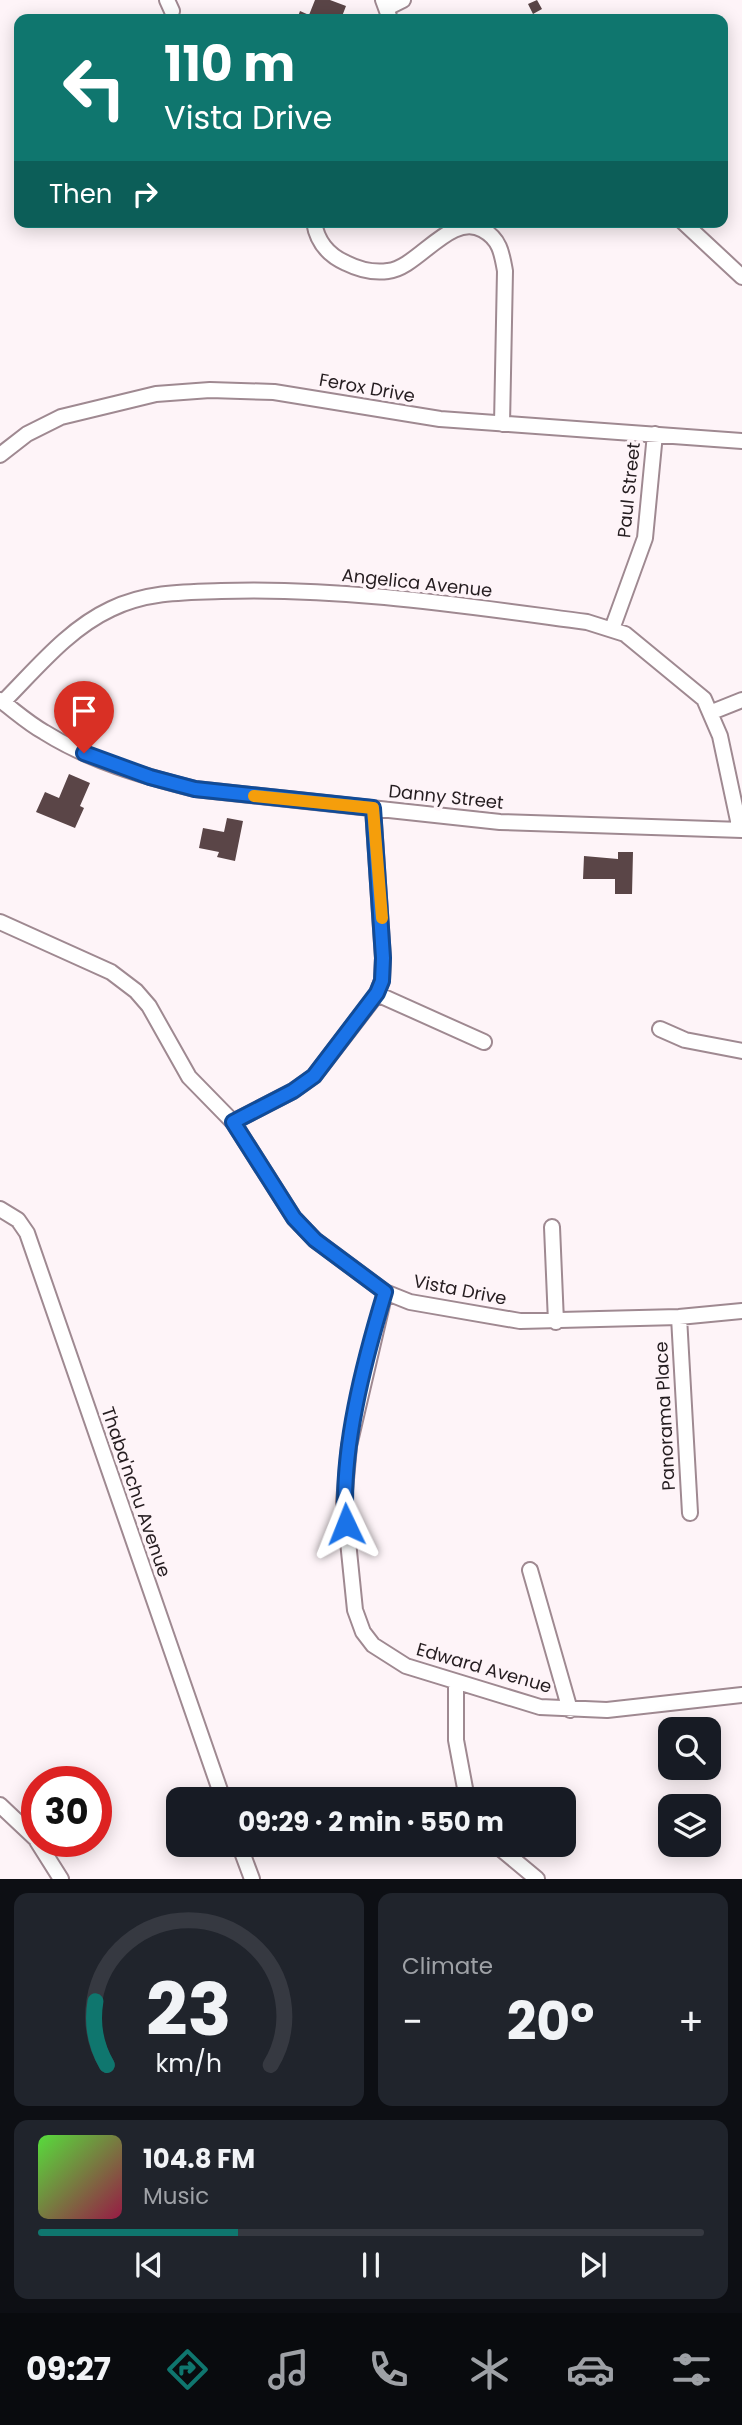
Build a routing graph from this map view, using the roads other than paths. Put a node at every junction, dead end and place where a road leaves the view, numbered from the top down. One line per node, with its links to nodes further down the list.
1 (402, 0): 2 (street)
2 (386, 9)
3 (316, 228): 4 (street)
4 (464, 228)
5 (479, 228): 8 (street)
6 (689, 228): 7 (street)
7 (742, 277)
8 (502, 424): 9 (street, Ferox Drive); 11 (street, Ferox Drive)
9 (654, 434): 10 (street, Ferox Drive); 12 (street, Paul Street)
10 (742, 441)
11 (0, 455)
12 (612, 629): 14 (street, Angelica Avenue); 15 (street, Angelica Avenue)
13 (742, 699): 15 (street)
14 (1, 701): 16 (street, Danny Street)
15 (712, 712): 17 (street, Angelica Avenue)
16 (373, 808): 17 (street, Danny Street); 19 (street)
17 (741, 830)
18 (0, 922): 23 (street, Vista Drive)
19 (377, 993): 21 (street); 23 (street)
20 (660, 1029): 22 (street)
21 (484, 1042)
22 (742, 1051)
23 (233, 1122): 26 (street, Vista Drive)
24 (0, 1209): 35 (street, Thaba'nchu Avenue)
25 (552, 1227): 29 (street)
26 (385, 1292): 29 (street, Vista Drive); 32 (street, Edward Avenue)
27 (742, 1311): 28 (street, Vista Drive)
28 (679, 1317): 29 (street, Vista Drive); 30 (street, Panorama Place)
29 (556, 1322)
30 (690, 1513)
31 (530, 1570): 34 (street)
32 (456, 1683): 34 (street, Edward Avenue); 36 (street)
33 (742, 1695): 34 (street, Edward Avenue)
34 (570, 1710)
35 (219, 1787)
36 (465, 1787)
37 (0, 1805): 38 (street)
38 (21, 1825)
39 (47, 1857): 42 (street)
40 (244, 1857): 43 (street)
41 (511, 1857): 44 (street)
42 (61, 1879)
43 (252, 1879)
44 (537, 1879)

